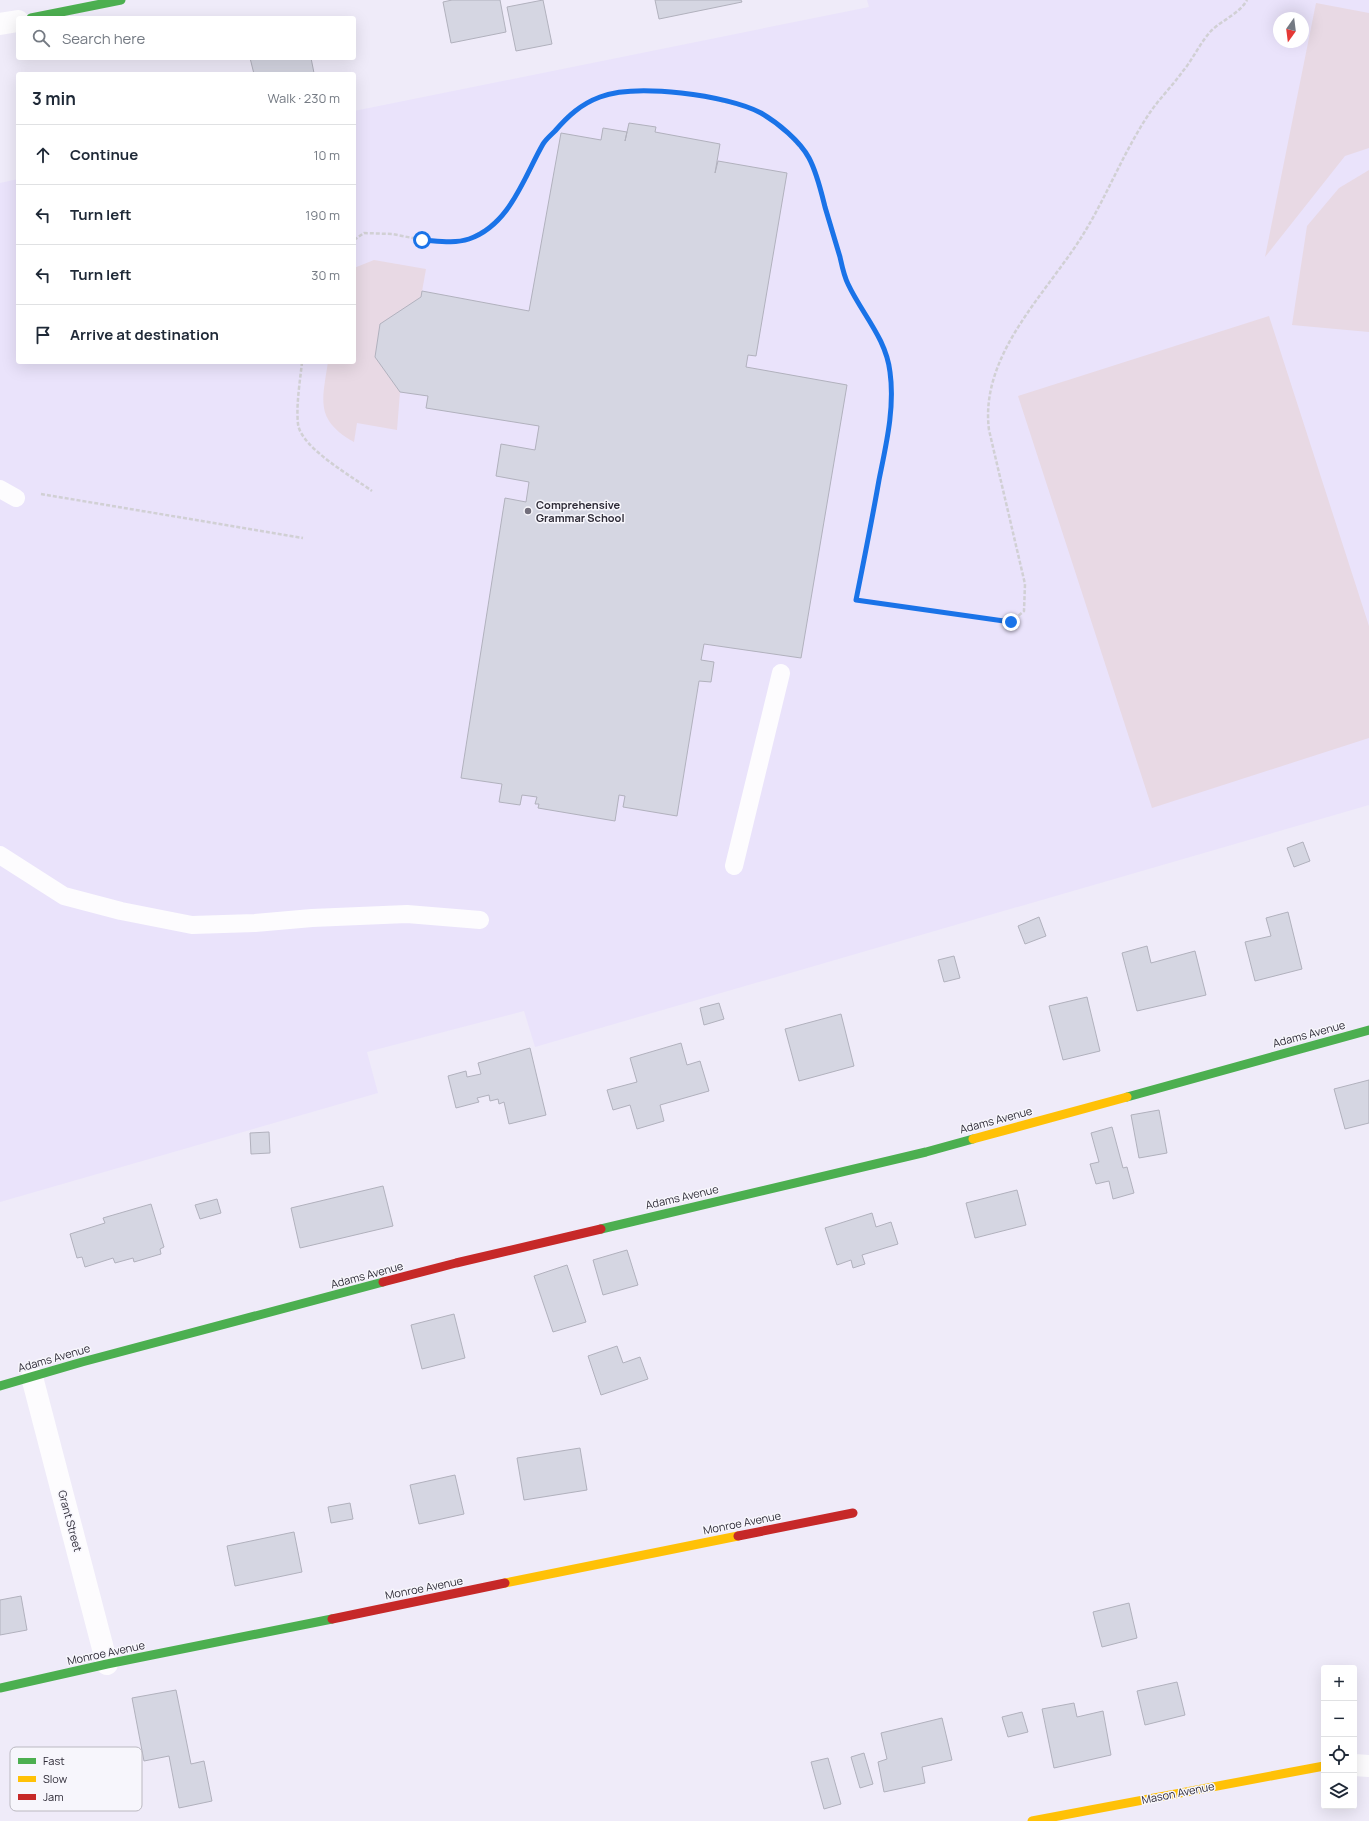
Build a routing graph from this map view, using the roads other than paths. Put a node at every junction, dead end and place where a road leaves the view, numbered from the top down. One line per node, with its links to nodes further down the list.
1 (121, 0): 2 (street)
2 (41, 16)
3 (16, 20): 4 (street)
4 (0, 24)
5 (0, 489): 6 (lane)
6 (16, 498)
7 (781, 673): 9 (lane)
8 (0, 855): 10 (lane)
9 (734, 866)
10 (480, 920)
11 (1369, 1030): 12 (street, Adams Avenue)
12 (32, 1378): 13 (street, Adams Avenue); 15 (street, Grant Street)
13 (0, 1386)
14 (853, 1513): 15 (street, Monroe Avenue)
15 (108, 1664): 16 (street, Monroe Avenue)
16 (0, 1688)
17 (1357, 1765): 18 (street)
18 (1369, 1766)
19 (1321, 1767): 20 (street, Mason Avenue)
20 (1032, 1821)

